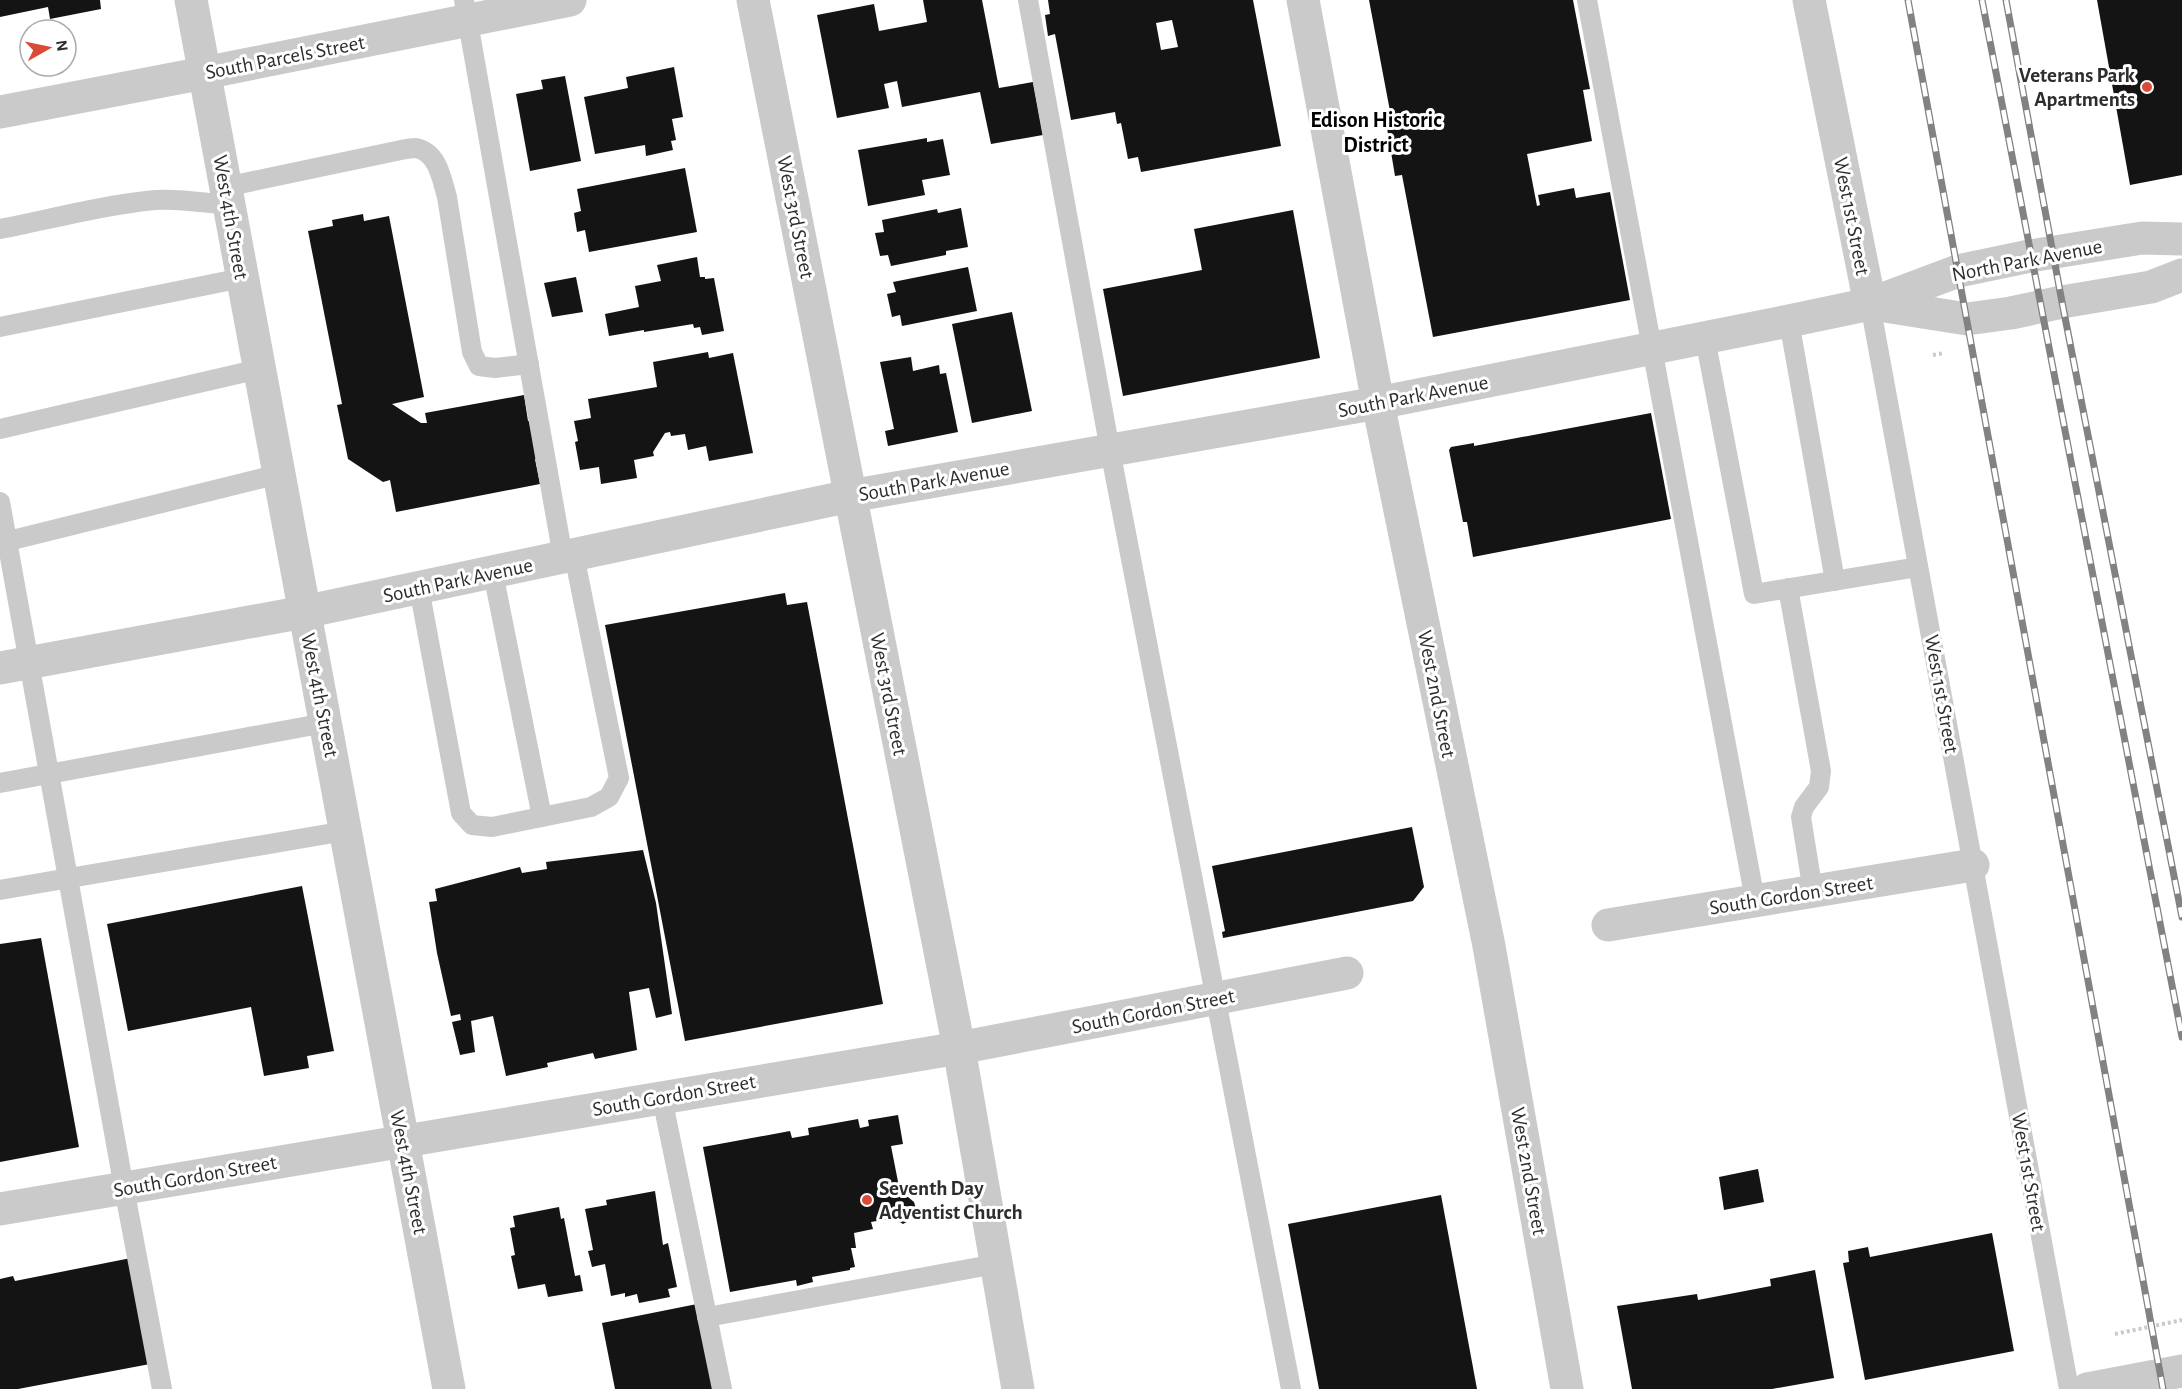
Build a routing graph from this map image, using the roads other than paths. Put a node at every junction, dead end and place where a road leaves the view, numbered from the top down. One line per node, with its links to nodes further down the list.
1 (191, 0): 9 (street, West 4th Street)
2 (570, 0): 8 (street, South Parcels Street)
3 (753, 0): 27 (street, West 3rd Street)
4 (1028, 0): 25 (lane)
5 (1303, 0): 23 (street, West 2nd Street)
6 (1587, 0): 20 (lane)
7 (1809, 0): 16 (street, West 1st Street)
8 (466, 10): 9 (street, South Parcels Street); 21 (lane)
9 (204, 73): 10 (street, South Parcels Street); 11 (street, West 4th Street)
10 (0, 112)
11 (227, 196): 12 (lane); 15 (street, West 4th Street); 21 (lane)
12 (0, 229)
13 (2182, 239): 16 (street, North Park Avenue)
14 (2182, 275): 16 (street, North Park Avenue)
15 (242, 278): 18 (lane); 22 (street, West 4th Street)
16 (1870, 304): 17 (street, South Park Avenue); 31 (lane, West 1st Street)
17 (1789, 321): 19 (street, South Park Avenue); 33 (lane)
18 (0, 327)
19 (1705, 338): 20 (street, South Park Avenue); 35 (lane)
20 (1653, 348): 23 (street, South Park Avenue); 47 (lane)
21 (529, 364): 30 (lane)
22 (259, 369): 24 (lane); 26 (street, West 4th Street)
23 (1378, 404): 25 (street, South Park Avenue); 64 (street, West 2nd Street)
24 (0, 429)
25 (1110, 450): 27 (street, South Park Avenue); 50 (lane)
26 (279, 474): 29 (lane); 36 (street, West 4th Street)
27 (850, 496): 30 (street, South Park Avenue); 51 (street, West 3rd Street)
28 (0, 502): 29 (lane)
29 (4, 542): 37 (lane)
30 (568, 556): 32 (street, South Park Avenue); 41 (lane)
31 (1918, 567): 33 (lane); 43 (lane, West 1st Street)
32 (493, 573): 34 (street, South Park Avenue); 41 (lane)
33 (1835, 580): 35 (lane)
34 (419, 588): 36 (street, South Park Avenue); 41 (lane)
35 (1788, 588): 46 (lane)
36 (304, 612): 37 (street, South Park Avenue); 38 (street, West 4th Street)
37 (15, 665): 39 (lane)
38 (325, 723): 39 (lane); 42 (street, West 4th Street)
39 (50, 773): 40 (lane); 44 (lane)
40 (0, 783)
41 (542, 817)
42 (345, 831): 44 (lane); 53 (street, West 4th Street)
43 (1973, 865): 46 (street, South Gordon Street); 65 (lane, West 1st Street)
44 (69, 879): 45 (lane); 54 (lane)
45 (0, 890)
46 (1813, 892): 47 (street, South Gordon Street)
47 (1755, 900): 48 (street, South Gordon Street)
48 (1608, 925)
49 (1347, 973): 50 (street, South Gordon Street)
50 (1216, 999): 51 (street, South Gordon Street); 63 (lane)
51 (959, 1048): 52 (street, South Gordon Street); 56 (street, West 3rd Street)
52 (662, 1098): 53 (street, South Gordon Street); 57 (lane)
53 (403, 1141): 54 (street, South Gordon Street); 60 (street, West 4th Street)
54 (124, 1188): 55 (street, South Gordon Street); 59 (lane)
55 (0, 1209)
56 (996, 1264): 57 (lane); 62 (street, West 3rd Street)
57 (707, 1317): 61 (lane)
58 (2182, 1371): 66 (street)
59 (162, 1389)
60 (449, 1389)
61 (722, 1389)
62 (1018, 1389)
63 (1292, 1389)
64 (1567, 1389)
65 (2069, 1389)
66 (2086, 1389)

